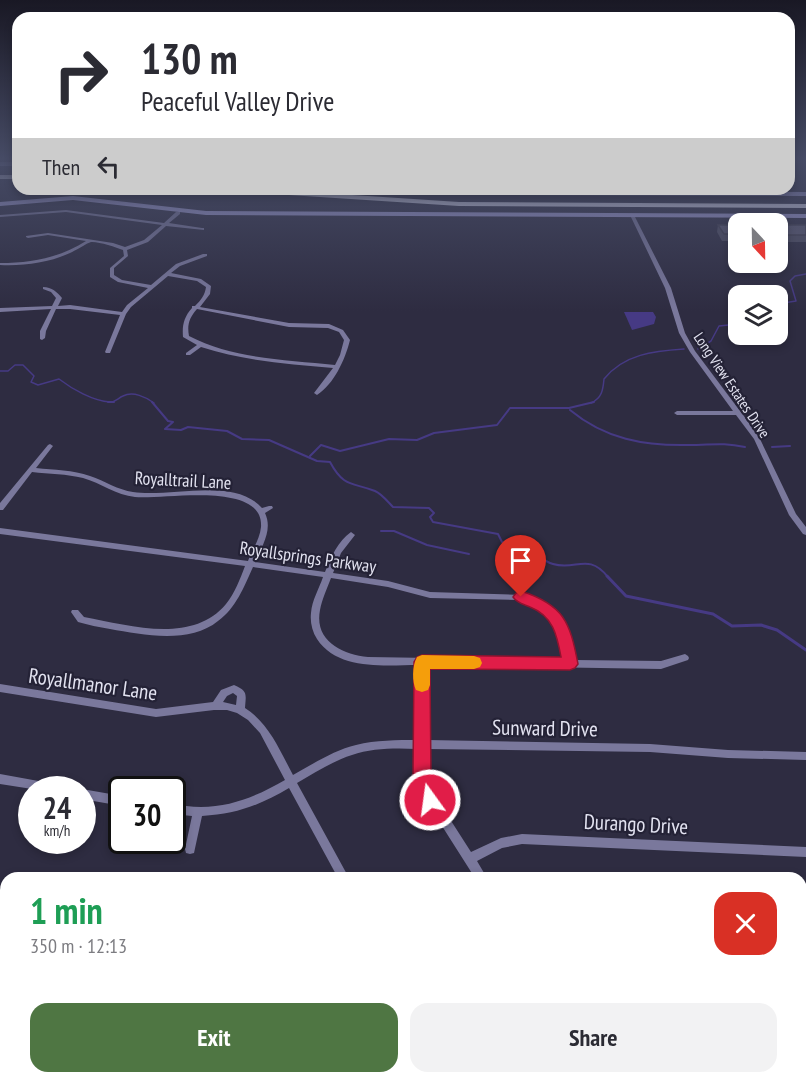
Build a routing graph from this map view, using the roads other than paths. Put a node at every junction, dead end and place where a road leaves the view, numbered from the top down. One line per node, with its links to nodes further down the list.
1 (161, 209): 2 (main road)
2 (179, 212): 3 (main road); 6 (street)
3 (632, 215): 5 (main road); 27 (street, Long View Estates Drive)
4 (0, 216): 6 (street)
5 (806, 216)
6 (164, 225): 7 (street); 10 (street)
7 (202, 229)
8 (28, 237): 9 (street)
9 (89, 241): 10 (street); 12 (street)
10 (125, 249): 14 (street)
11 (205, 255): 13 (street)
12 (0, 264)
13 (167, 274): 14 (street); 16 (street)
14 (152, 287): 19 (street)
15 (45, 288): 17 (street)
16 (194, 307): 21 (street); 24 (street)
17 (54, 308): 18 (street); 19 (street); 20 (street)
18 (0, 310)
19 (123, 314): 22 (street)
20 (42, 338)
21 (200, 345): 23 (street); 24 (street)
22 (108, 352)
23 (188, 354)
24 (336, 367): 25 (street)
25 (317, 393)
26 (677, 413): 27 (street)
27 (739, 413): 34 (street, Long View Estates Drive)
28 (50, 446): 29 (street)
29 (31, 470): 30 (street); 32 (street, Royalltrail Lane)
30 (0, 508)
31 (269, 508): 32 (street)
32 (260, 512): 36 (street)
33 (0, 531): 36 (street, Royallsprings Parkway)
34 (806, 532)
35 (351, 535): 37 (street)
36 (250, 564): 37 (street, Royallsprings Parkway); 38 (street)
37 (328, 575): 40 (street); 41 (street, Royallsprings Parkway)
38 (75, 612)
39 (685, 658): 41 (street)
40 (422, 662): 41 (street); 45 (street)
41 (570, 664)
42 (0, 688): 43 (street, Royallmanor Lane)
43 (216, 705): 44 (street, Royallmanor Lane); 44 (street, Royallmanor Lane)
44 (240, 710): 49 (street, Royallmanor Lane)
45 (424, 744): 46 (street, Sunward Drive); 49 (street, Sunward Drive); 54 (street)
46 (806, 756)
47 (0, 779): 48 (street)
48 (18, 782)
49 (291, 782): 51 (street, Sunward Drive); 55 (street, Royallmanor Lane)
50 (186, 811): 51 (street, Sunward Drive)
51 (198, 813): 52 (street)
52 (190, 849)
53 (806, 852): 54 (street, Durango Drive)
54 (469, 860): 56 (street)
55 (341, 872)
56 (478, 872)

